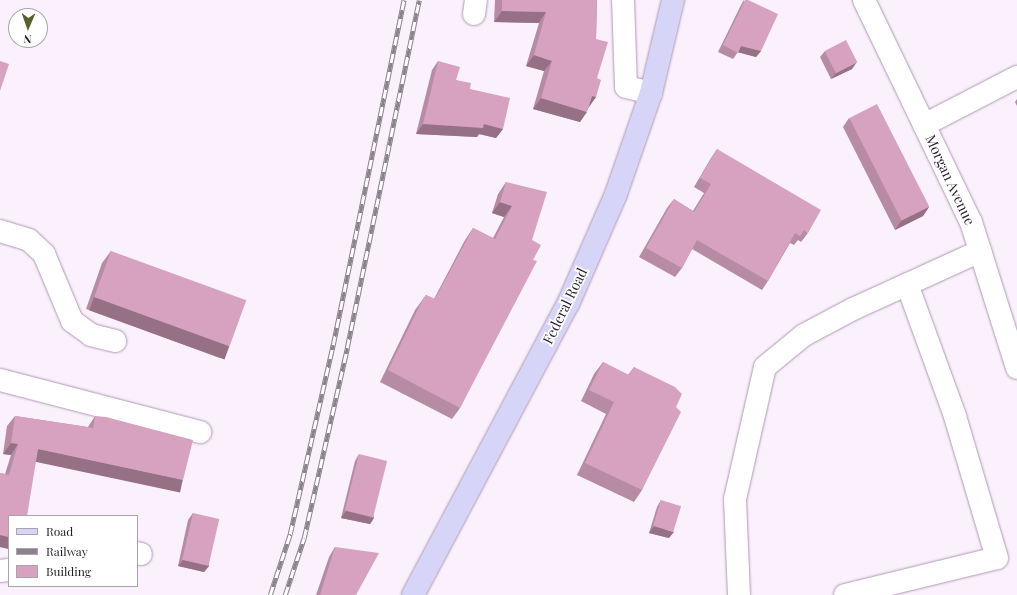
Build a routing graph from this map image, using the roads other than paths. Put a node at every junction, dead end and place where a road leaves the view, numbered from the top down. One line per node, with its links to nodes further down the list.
1 (622, 0): 5 (street)
2 (673, 0): 5 (main road, Federal Road)
3 (864, 0): 6 (street, Morgan Avenue)
4 (1017, 77): 6 (street)
5 (651, 93): 14 (main road, Federal Road)
6 (924, 125): 8 (street, Morgan Avenue)
7 (0, 232): 10 (street)
8 (980, 251): 9 (street); 11 (street, Morgan Avenue)
9 (907, 284): 15 (street); 16 (street)
10 (115, 341)
11 (1017, 368)
12 (0, 380): 13 (street)
13 (200, 432)
14 (414, 595)
15 (739, 595)
16 (845, 595)

